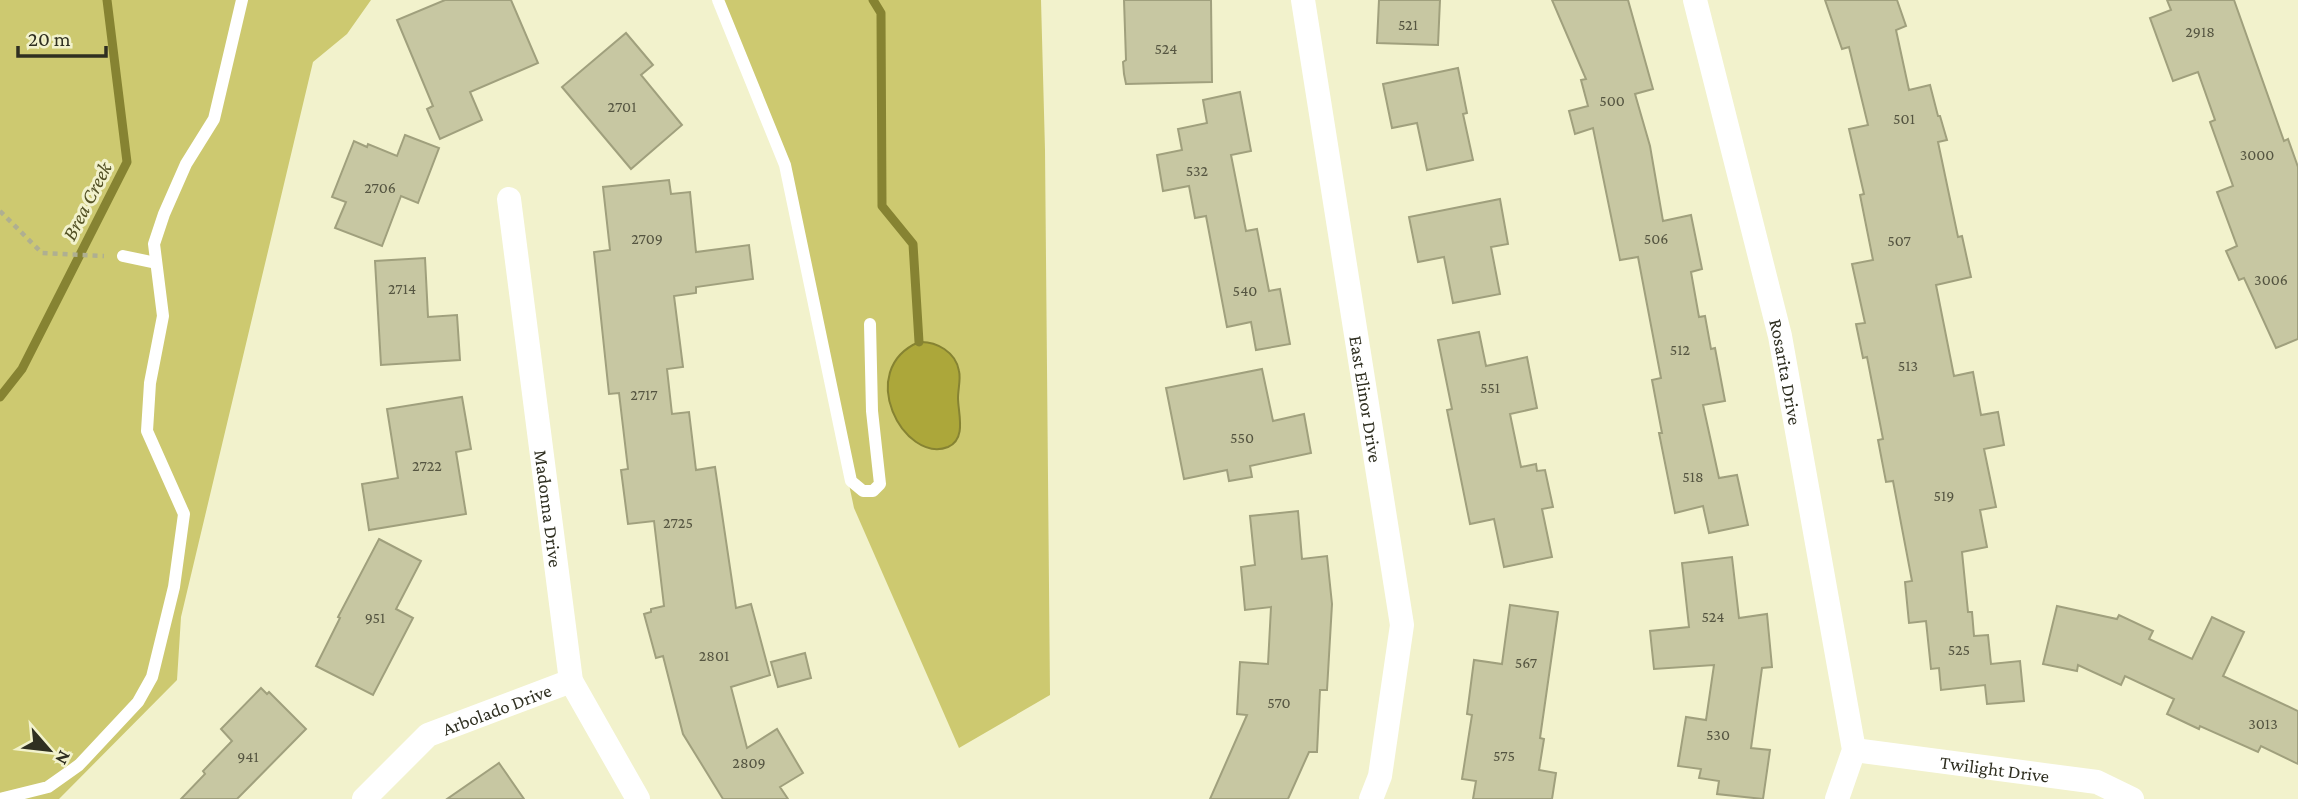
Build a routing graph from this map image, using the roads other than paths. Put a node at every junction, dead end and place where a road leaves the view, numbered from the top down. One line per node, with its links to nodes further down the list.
1 (242, 0): 7 (lane)
2 (718, 0): 8 (lane)
3 (1303, 0): 14 (street, East Elinor Drive)
4 (1695, 0): 10 (street, Rosarita Drive)
5 (509, 199): 9 (street, Madonna Drive)
6 (123, 256): 7 (lane)
7 (156, 263): 11 (lane)
8 (870, 324)
9 (571, 681): 12 (street, Arbolado Drive); 13 (street, Madonna Drive)
10 (1854, 750): 15 (street); 16 (street, Twilight Drive)
11 (0, 799)
12 (364, 799)
13 (638, 799)
14 (1371, 799)
15 (1837, 799)
16 (2132, 799)

